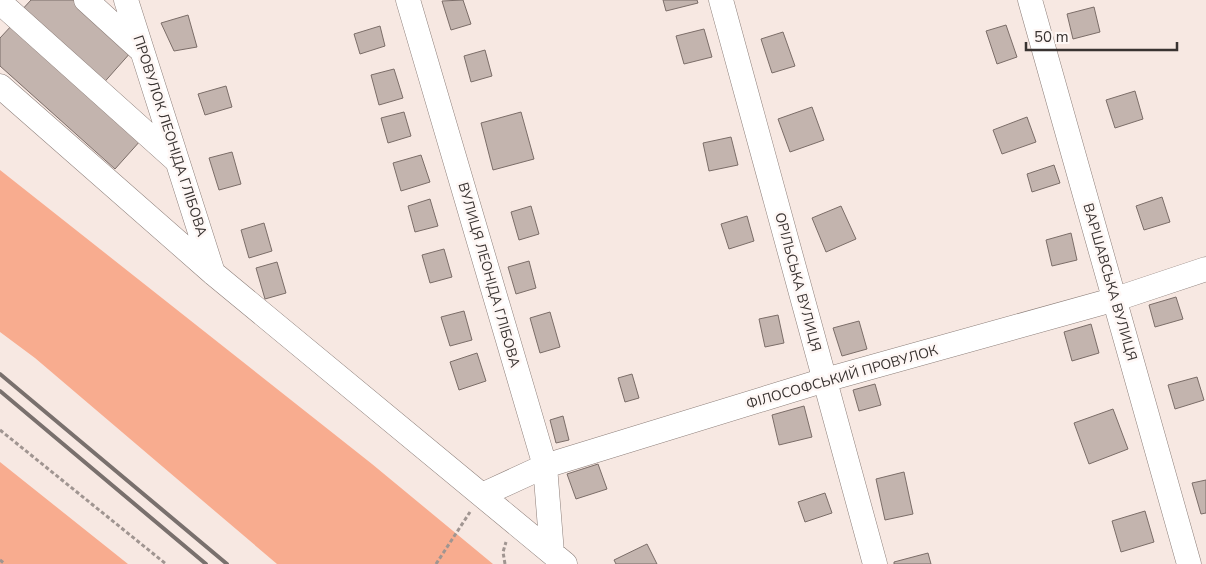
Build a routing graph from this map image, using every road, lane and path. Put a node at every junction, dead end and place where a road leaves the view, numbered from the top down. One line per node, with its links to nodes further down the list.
1 (86, 0): 7 (street)
2 (126, 0): 7 (street, ПРОВУЛОК ЛЕОНІДА ГЛІБОВА)
3 (408, 0): 15 (street, ВУЛИЦЯ ЛЕОНІДА ГЛІБОВА)
4 (721, 0): 13 (street, ОРІЛЬСЬКА ВУЛИЦЯ)
5 (1030, 0): 12 (street, ВАРШАВСЬКА ВУЛИЦЯ)
6 (3, 5): 9 (street)
7 (143, 51): 9 (street, ПРОВУЛОК ЛЕОНІДА ГЛІБОВА)
8 (0, 86): 11 (street)
9 (178, 162): 11 (street, ПРОВУЛОК ЛЕОНІДА ГЛІБОВА)
10 (1206, 269): 12 (street, ФІЛОСОФСЬКИЙ ПРОВУЛОК)
11 (213, 273): 16 (street)
12 (1116, 299): 13 (street, ФІЛОСОФСЬКИЙ ПРОВУЛОК); 23 (street, ВАРШАВСЬКА ВУЛИЦЯ)
13 (825, 380): 15 (street, ФІЛОСОФСЬКИЙ ПРОВУЛОК); 22 (street, ОРІЛЬСЬКА ВУЛИЦЯ)
14 (0, 430): 20 (path)
15 (545, 466): 16 (street, ФІЛОСОФСЬКИЙ ПРОВУЛОК); 17 (street, ВУЛИЦЯ ЛЕОНІДА ГЛІБОВА)
16 (482, 495): 17 (street); 21 (path)
17 (558, 558)
18 (0, 560): 19 (path)
19 (5, 564)
20 (166, 564)
21 (436, 564)
22 (875, 564)
23 (1189, 564)

